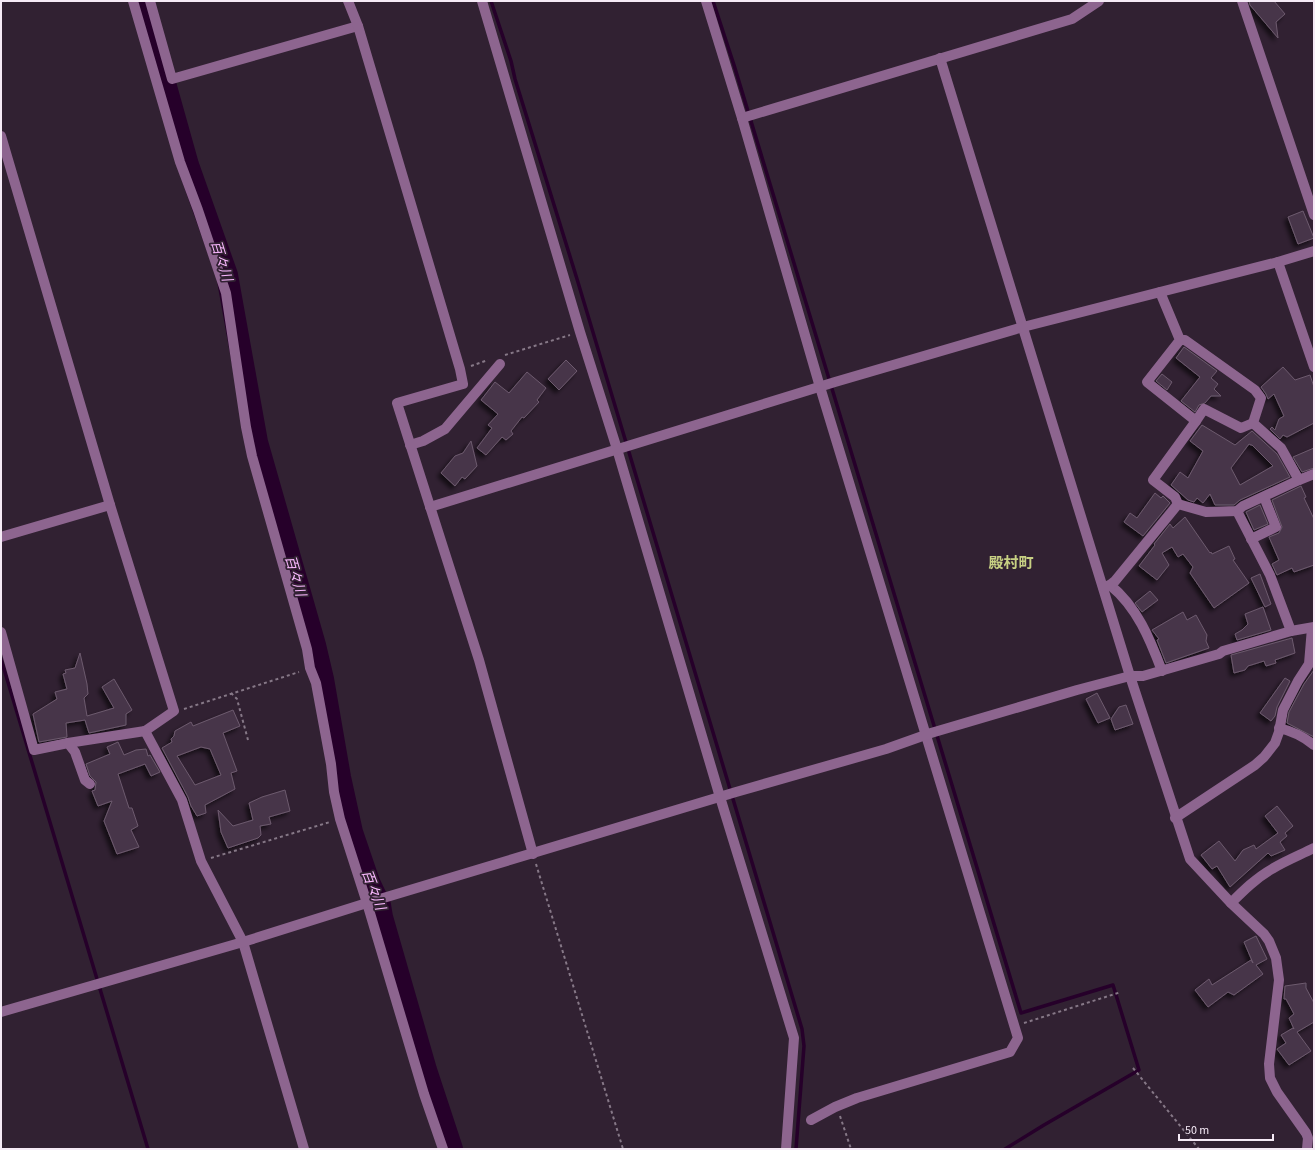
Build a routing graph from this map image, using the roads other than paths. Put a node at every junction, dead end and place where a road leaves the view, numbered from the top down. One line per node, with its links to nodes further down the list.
1 (133, 1): 52 (street)
2 (150, 1): 8 (street)
3 (348, 1): 8 (street)
4 (482, 1): 26 (street)
5 (706, 1): 10 (street)
6 (1100, 1): 9 (street)
7 (1242, 1): 12 (street)
8 (358, 26): 20 (street)
9 (940, 58): 10 (street); 16 (street)
10 (747, 116): 21 (street)
11 (1, 136): 31 (street)
12 (1314, 215)
13 (1314, 251): 14 (street)
14 (1278, 262): 15 (street); 19 (street)
15 (1160, 292): 16 (street); 17 (street)
16 (1023, 327): 21 (street); 36 (street)
17 (1180, 340): 23 (street); 24 (street)
18 (503, 360): 22 (street)
19 (1314, 367)
20 (463, 384): 22 (street); 25 (street)
21 (823, 386): 26 (street); 44 (street)
22 (472, 397): 25 (street)
23 (1196, 421): 24 (street); 30 (street)
24 (1253, 423): 28 (street)
25 (410, 445): 32 (street)
26 (619, 448): 32 (street); 48 (street)
27 (1314, 474): 28 (street)
28 (1299, 480): 29 (street)
29 (1264, 497): 33 (street); 35 (street)
30 (1178, 504): 33 (street); 36 (street)
31 (110, 505): 34 (street); 43 (street)
32 (430, 507): 51 (street)
33 (1237, 511): 35 (street)
34 (1, 537)
35 (1251, 539): 38 (street)
36 (1107, 586): 40 (street); 41 (street)
37 (1313, 628): 38 (street); 42 (street)
38 (1291, 630): 40 (street)
39 (1, 632): 45 (street)
40 (1162, 671): 41 (street)
41 (1130, 676): 44 (street); 49 (street)
42 (1279, 728): 46 (street); 49 (street)
43 (145, 732): 45 (street); 54 (street)
44 (932, 732): 48 (street); 56 (street)
45 (68, 743): 47 (street)
46 (1314, 745)
47 (90, 784)
48 (723, 796): 51 (street); 59 (street)
49 (1176, 818): 53 (street)
50 (1314, 848): 53 (street)
51 (533, 854): 52 (street)
52 (368, 903): 54 (street); 58 (street)
53 (1231, 904): 60 (street)
54 (243, 942): 55 (street); 57 (street)
55 (1, 1012)
56 (811, 1120)
57 (304, 1149)
58 (443, 1149)
59 (786, 1149)
60 (1307, 1149)

